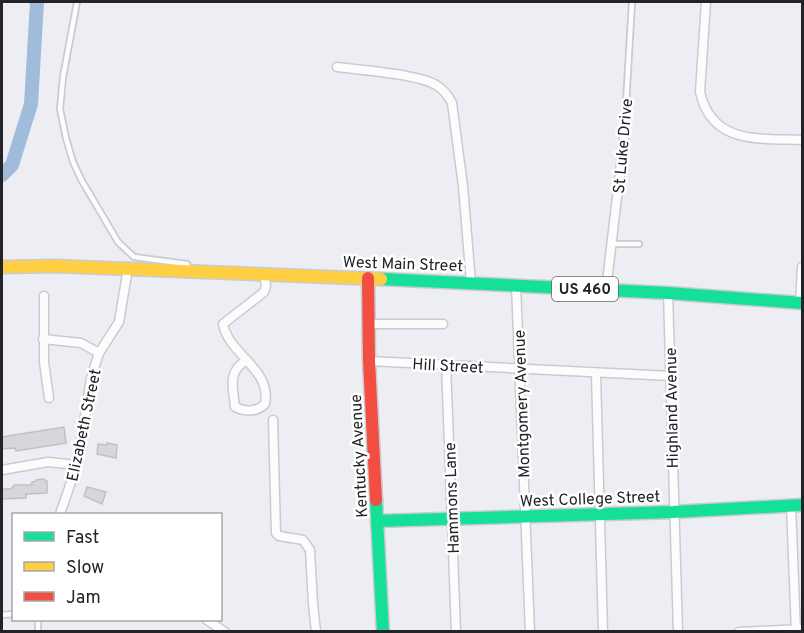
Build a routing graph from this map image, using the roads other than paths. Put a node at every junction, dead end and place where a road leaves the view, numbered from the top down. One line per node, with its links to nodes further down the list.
1 (77, 2): 12 (lane)
2 (632, 2): 5 (lane, St Luke Drive)
3 (706, 2): 6 (street)
4 (337, 67): 15 (street)
5 (624, 138): 7 (street, St Luke Drive)
6 (802, 140)
7 (613, 244): 8 (lane); 17 (street, St Luke Drive)
8 (639, 244)
9 (2, 267): 11 (main road, West Main Street / US 460)
10 (802, 267): 20 (street)
11 (128, 268): 12 (main road, West Main Street / US 460); 24 (street, Elizabeth Street)
12 (189, 270): 13 (main road, West Main Street / US 460)
13 (264, 275): 14 (main road, West Main Street / US 460); 25 (street)
14 (368, 278): 15 (main road, West Main Street / US 460); 21 (main road, Kentucky Avenue)
15 (471, 283): 16 (main road, West Main Street / US 460)
16 (516, 285): 17 (main road, West Main Street / US 460); 28 (street, Montgomery Avenue)
17 (606, 290): 18 (main road, West Main Street / US 460)
18 (668, 293): 20 (main road, West Main Street / US 460); 30 (street, Highland Avenue)
19 (44, 296): 23 (street)
20 (801, 303)
21 (368, 324): 22 (street); 26 (main road, Kentucky Avenue)
22 (443, 324)
23 (43, 339): 24 (street); 31 (street)
24 (99, 353): 33 (street, Elizabeth Street)
25 (247, 360): 25 (street)
26 (369, 362): 27 (street, Hill Street); 41 (main road, Kentucky Avenue)
27 (446, 364): 28 (street, Hill Street); 40 (street, Hammons Lane)
28 (520, 369): 29 (street, Hill Street); 39 (street, Montgomery Avenue)
29 (596, 374): 30 (street, Hill Street); 38 (street)
30 (671, 376): 36 (street, Highland Avenue)
31 (49, 398)
32 (273, 420): 46 (street)
33 (77, 465): 34 (street); 37 (street, Elizabeth Street)
34 (2, 470)
35 (797, 505): 36 (main road, West College Street); 43 (street)
36 (673, 512): 38 (main road, West College Street); 51 (street, Highland Avenue)
37 (60, 513)
38 (601, 514): 39 (main road, West College Street); 50 (street)
39 (526, 517): 40 (main road, West College Street); 49 (street, Montgomery Avenue)
40 (452, 519): 41 (main road, West College Street); 48 (street, Hammons Lane)
41 (377, 521): 47 (main road, Kentucky Avenue)
42 (208, 621): 45 (street)
43 (798, 630): 44 (street)
44 (740, 631)
45 (225, 632)
46 (316, 632)
47 (383, 632)
48 (456, 632)
49 (530, 632)
50 (603, 632)
51 (678, 632)

